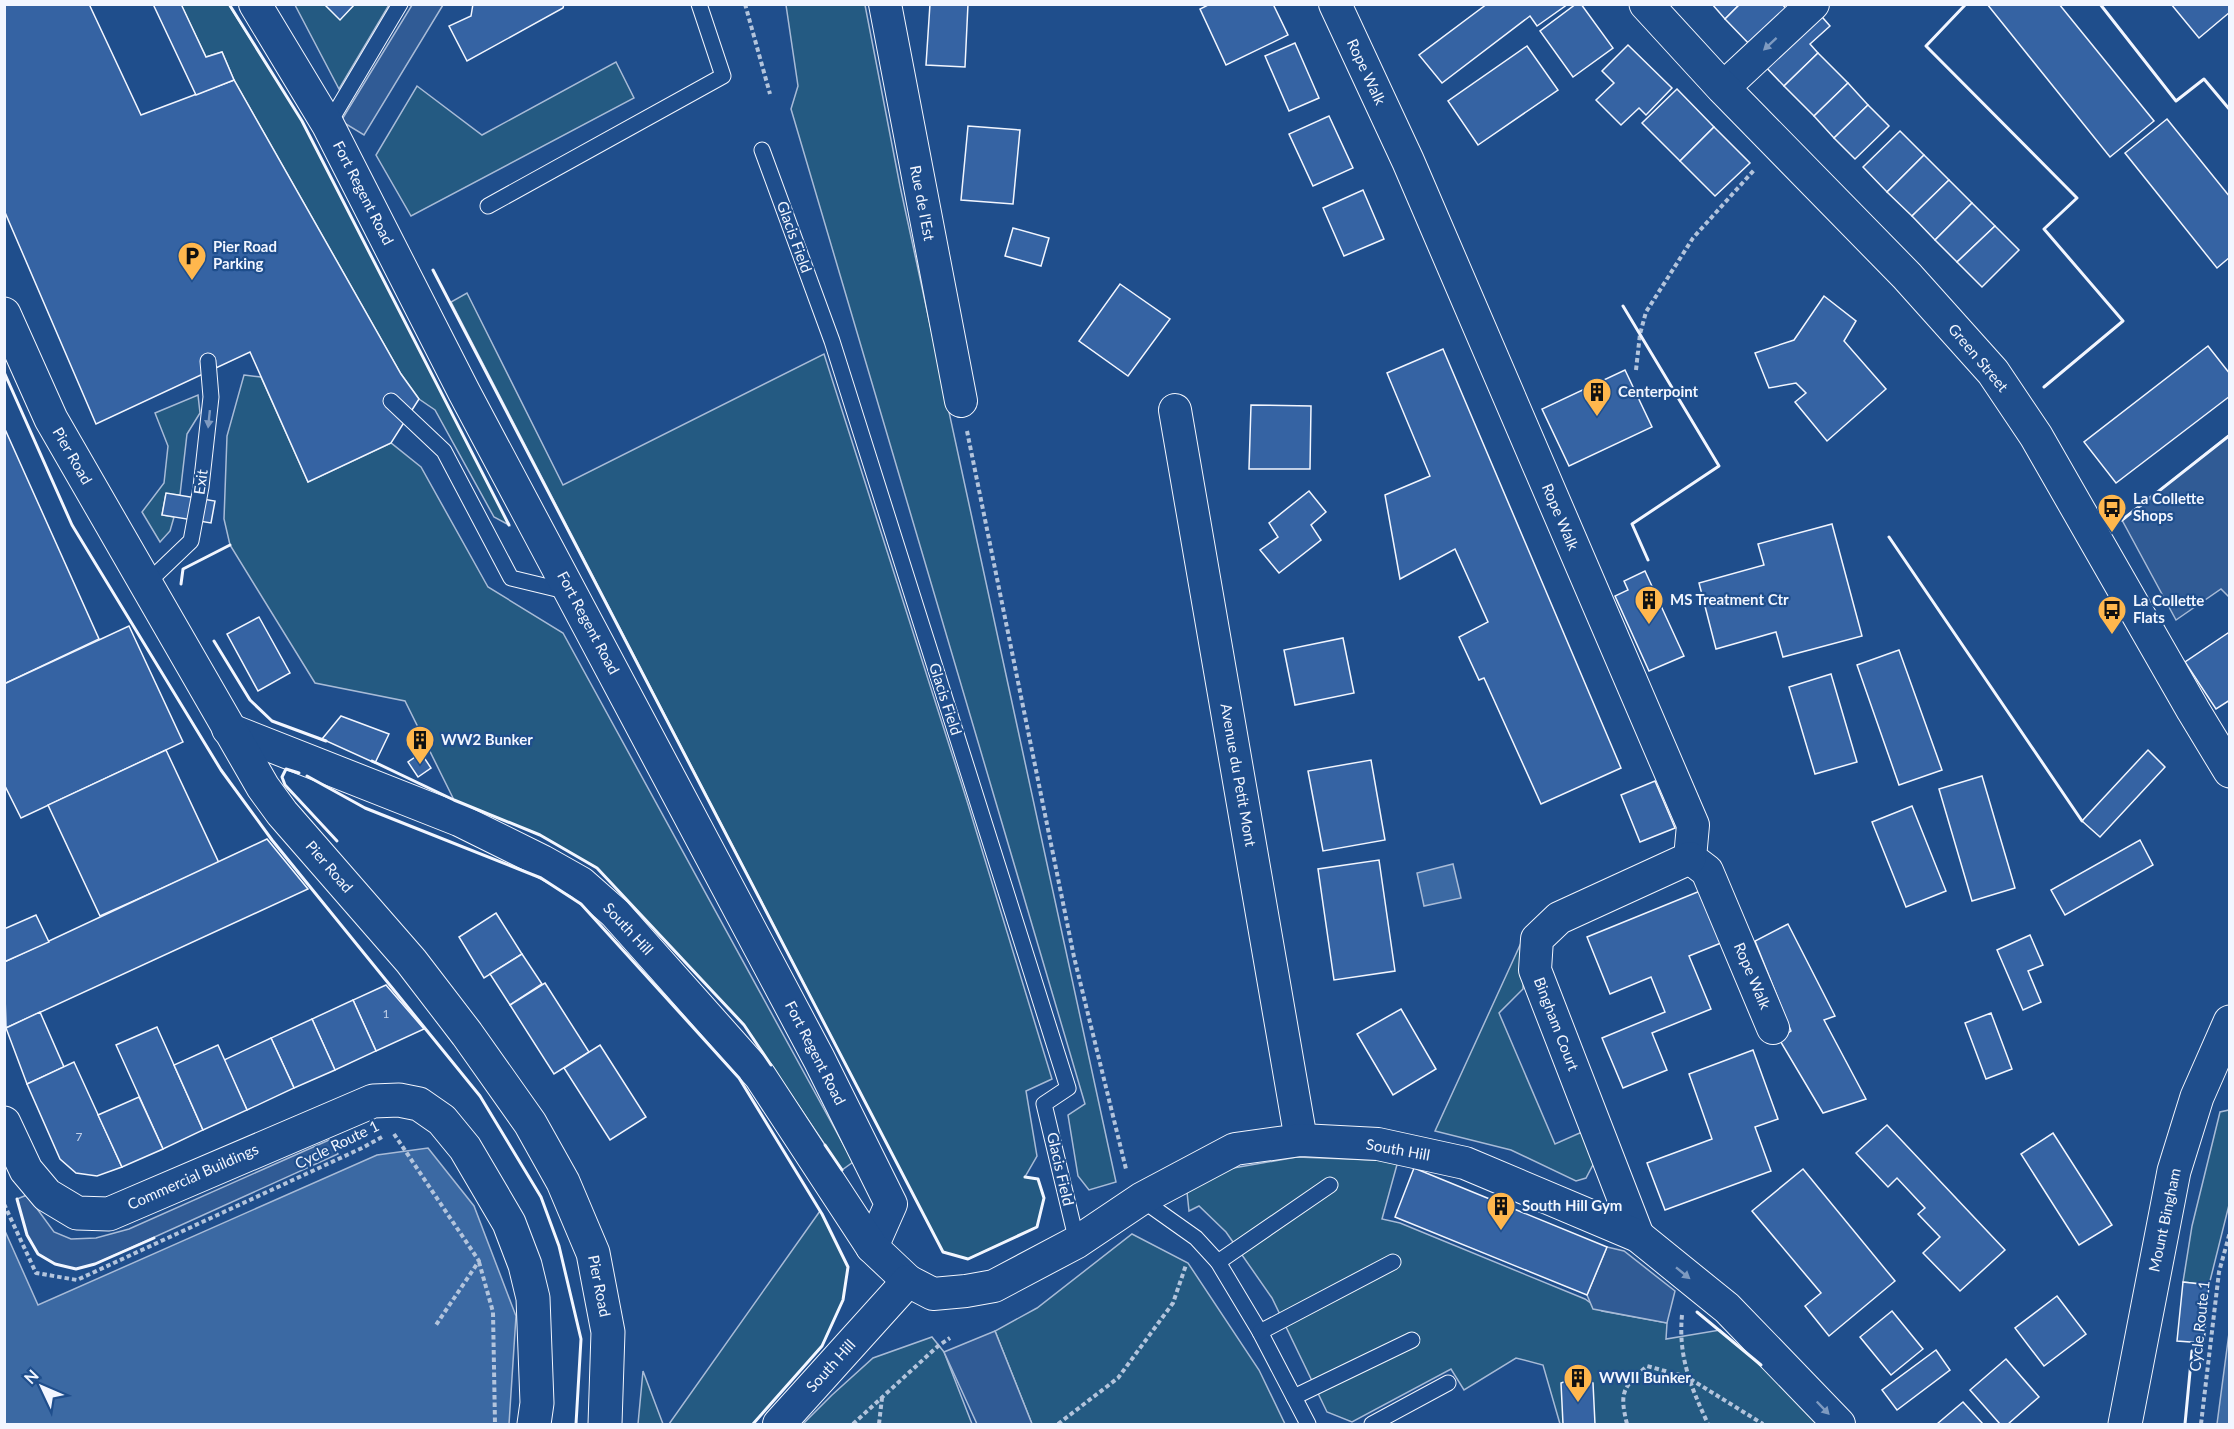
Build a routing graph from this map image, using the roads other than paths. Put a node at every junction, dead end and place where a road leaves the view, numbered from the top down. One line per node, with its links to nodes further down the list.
1 (255, 4): 9 (street, Fort Regent Road)
2 (400, 4): 9 (lane)
3 (699, 4): 11 (lane)
4 (885, 4): 15 (street, Rue de l'Est)
5 (1335, 4): 21 (street, Rope Walk)
6 (1646, 4): 8 (main road, Green Street)
7 (1813, 4): 8 (street, one-way to 8)
8 (1723, 88): 20 (main road, Green Street)
9 (328, 125): 18 (street, Fort Regent Road)
10 (762, 150): 29 (lane, Glacis Field)
11 (488, 206)
12 (4, 314): 17 (main road, Pier Road)
13 (208, 360): 17 (lane, Exit, one-way to 17)
14 (391, 401): 18 (lane)
15 (961, 401)
16 (1175, 410): 25 (street, Avenue du Petit Mont)
17 (145, 585): 19 (main road, Pier Road)
18 (572, 593): 30 (street, Fort Regent Road)
19 (228, 729): 30 (street, South Hill); 39 (main road, Pier Road)
20 (2229, 771)
21 (1690, 858): 23 (street, Rope Walk); 28 (street, Bingham Court)
22 (2229, 1022): 44 (main road, Mount Bingham)
23 (1773, 1028)
24 (4, 1123): 38 (main road, Commercial Buildings)
25 (1300, 1140): 27 (street, South Hill); 28 (street, South Hill)
26 (1329, 1185): 31 (lane)
27 (1141, 1199): 29 (street, South Hill); 31 (lane)
28 (1638, 1236): 43 (street, South Hill, one-way to 43)
29 (1077, 1242): 33 (street, South Hill)
30 (872, 1247): 33 (street, South Hill)
31 (1218, 1262): 34 (lane)
32 (1393, 1262): 34 (lane)
33 (908, 1281): 40 (street, South Hill)
34 (1260, 1332): 37 (lane)
35 (1412, 1340): 37 (lane)
36 (1448, 1383): 42 (lane)
37 (1294, 1397): 41 (lane)
38 (534, 1425)
39 (605, 1425)
40 (779, 1425)
41 (1308, 1425)
42 (1372, 1425)
43 (1839, 1425)
44 (2125, 1425)

